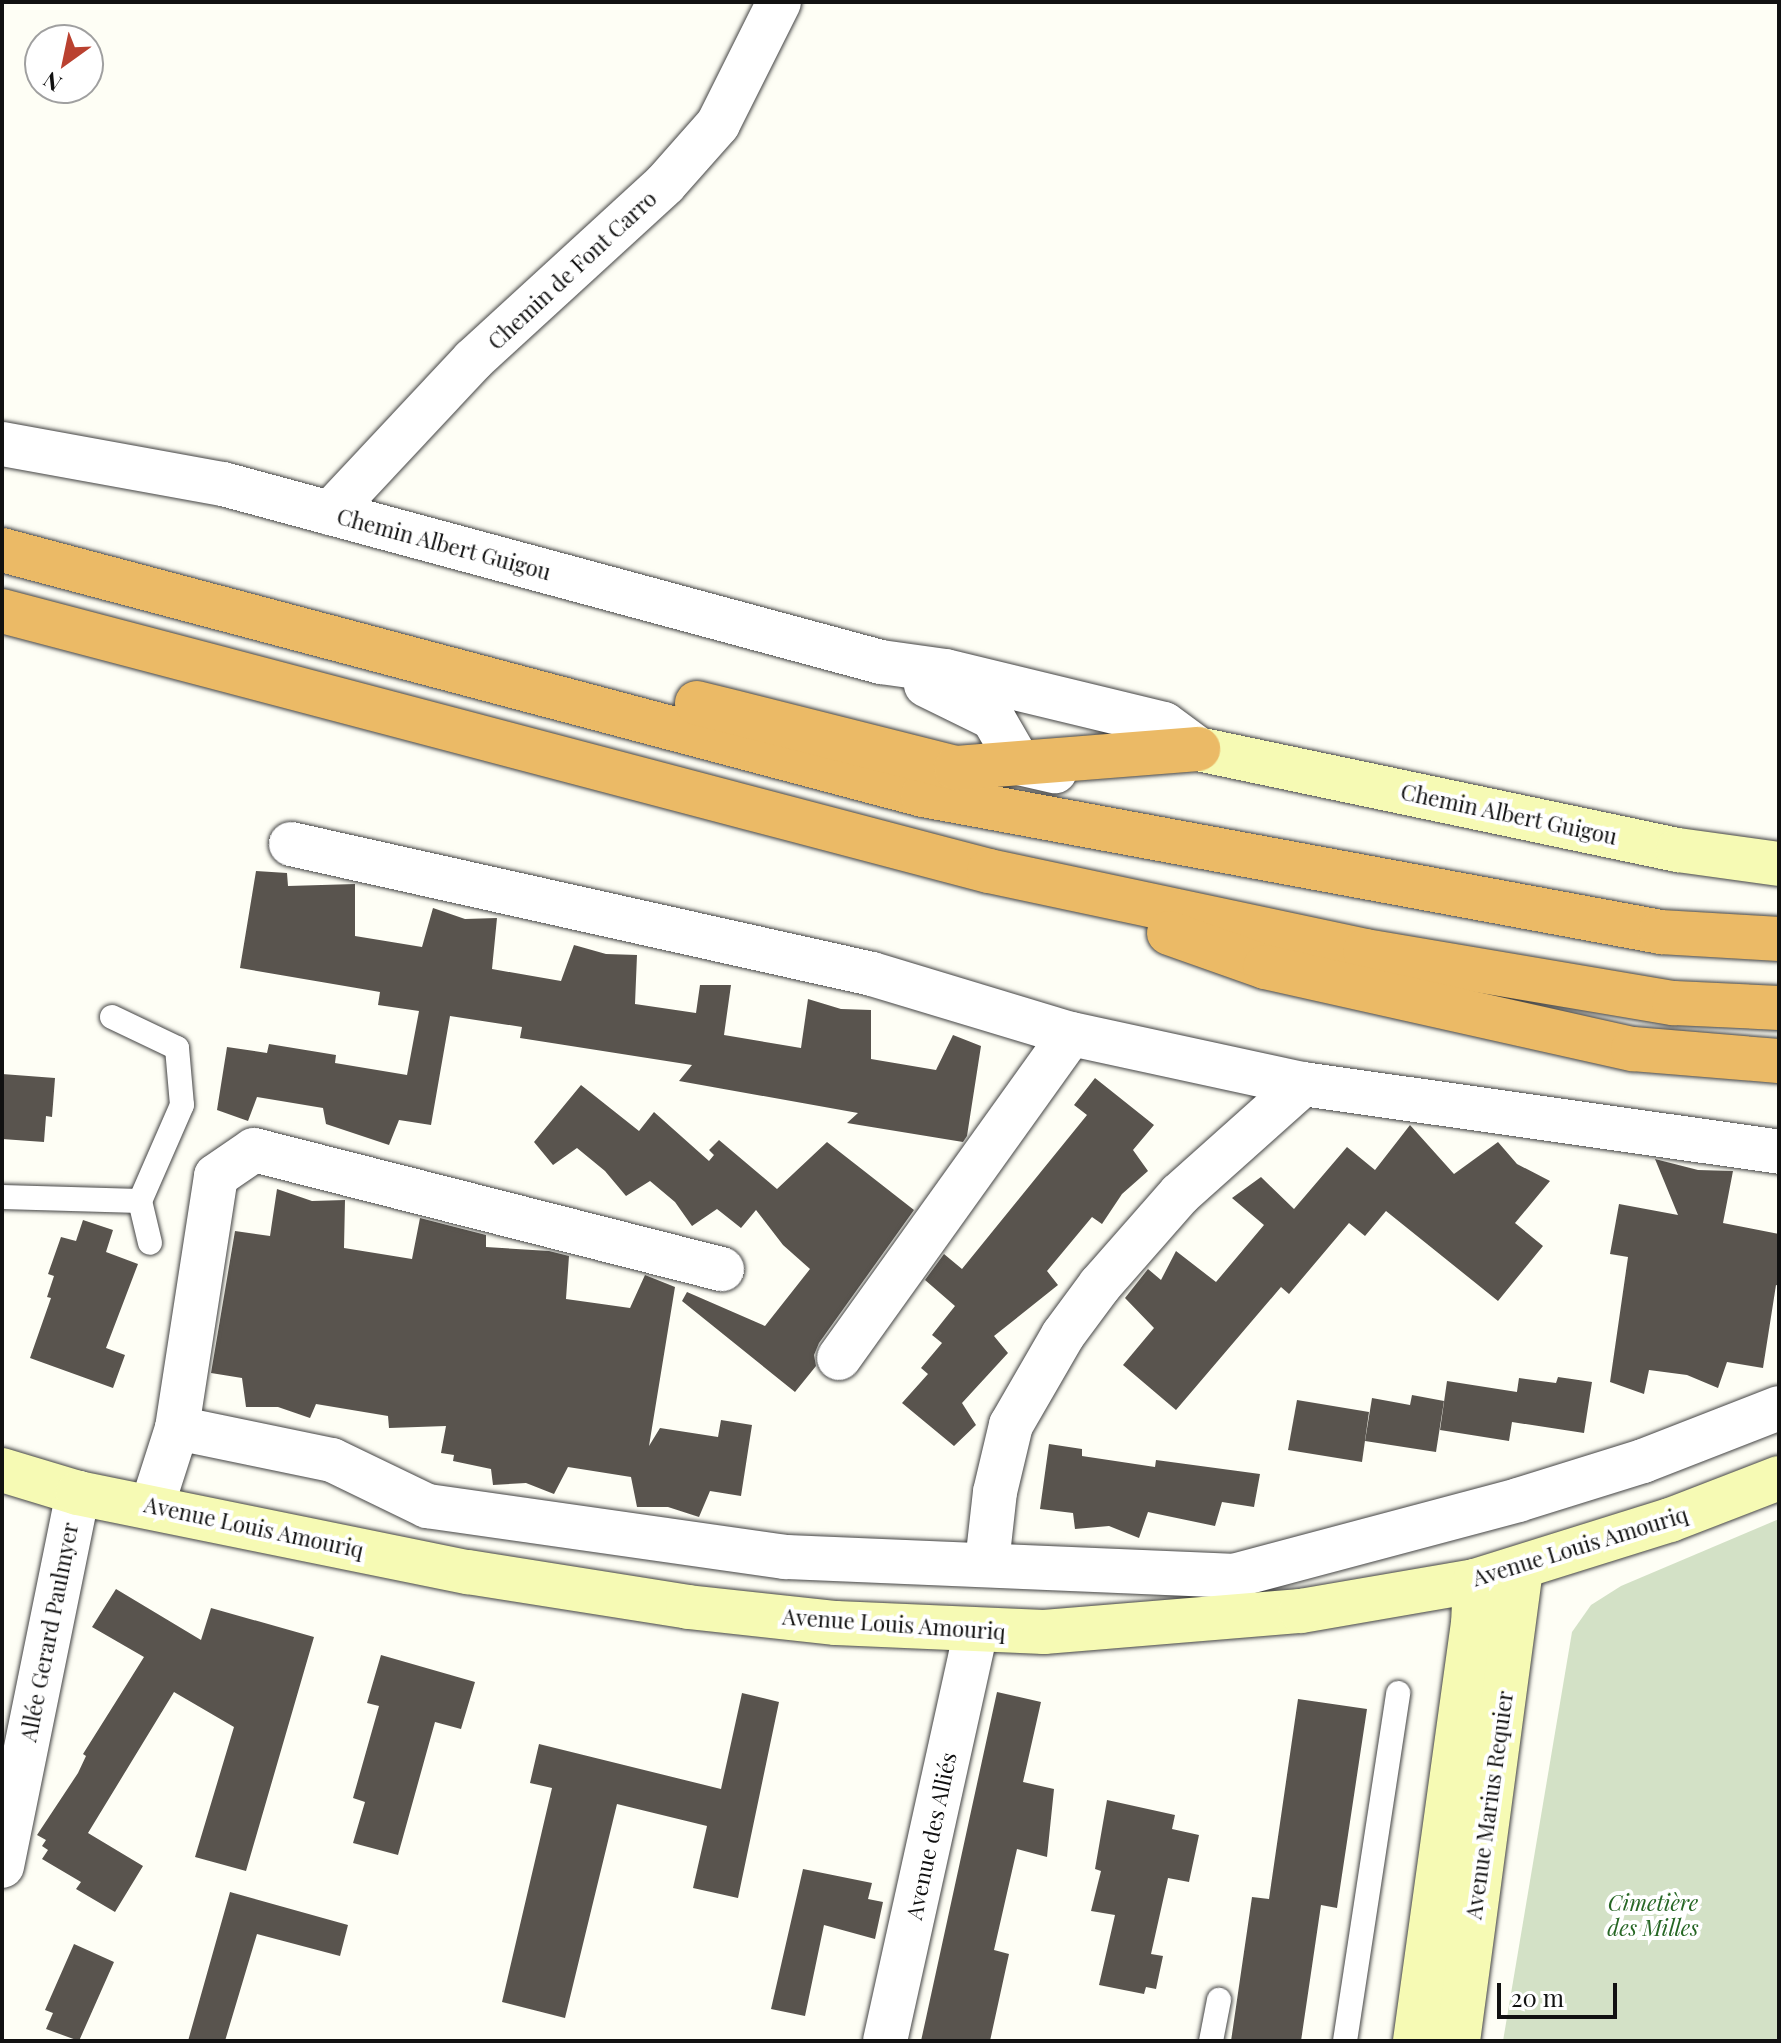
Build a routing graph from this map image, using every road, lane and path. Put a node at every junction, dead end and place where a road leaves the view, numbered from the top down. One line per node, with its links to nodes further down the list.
1 (779, 2): 3 (street, Chemin de Font Carro)
2 (2, 444): 3 (street, Chemin Albert Guigou)
3 (330, 513): 7 (street, Chemin Albert Guigou)
4 (2, 550): 6 (highway)
5 (2, 611): 13 (highway)
6 (274, 620): 10 (highway); 14 (highway)
7 (881, 662): 8 (street, Chemin Albert Guigou); 10 (street, Chemin Albert Guigou)
8 (1198, 749): 9 (street, Chemin Albert Guigou); 10 (highway)
9 (1240, 758): 10 (street, Chemin Albert Guigou); 12 (street, Chemin Albert Guigou)
10 (1019, 763)
11 (291, 844): 17 (street)
12 (1779, 864)
13 (989, 871): 15 (highway); 18 (highway)
14 (1779, 939)
15 (1779, 1008)
16 (112, 1017): 22 (lane)
17 (1071, 1034): 19 (street); 25 (street)
18 (1779, 1061)
19 (1303, 1084): 20 (street); 32 (street)
20 (1779, 1152)
21 (2, 1197): 22 (lane)
22 (140, 1201): 23 (lane)
23 (150, 1243)
24 (722, 1269): 27 (street)
25 (839, 1358)
26 (1779, 1408): 32 (street)
27 (177, 1428): 31 (street); 32 (street)
28 (2, 1470): 30 (street, Avenue Louis Amouriq)
29 (1779, 1478): 33 (street, Avenue Louis Amouriq)
30 (78, 1493): 31 (street, Avenue Louis Amouriq); 37 (street, Allée Gerard Paulmyer)
31 (152, 1506): 35 (street, Avenue Louis Amouriq)
32 (987, 1563)
33 (1521, 1569): 34 (street, Avenue Louis Amouriq); 43 (street, Avenue Marius Requier)
34 (1475, 1581): 35 (street, Avenue Louis Amouriq); 42 (street, Avenue Marius Requier)
35 (976, 1630): 39 (street, Avenue des Alliés)
36 (1398, 1693): 41 (lane)
37 (2, 1866)
38 (1219, 2000): 40 (lane)
39 (885, 2041)
40 (1211, 2041)
41 (1345, 2041)
42 (1415, 2041)
43 (1458, 2041)

